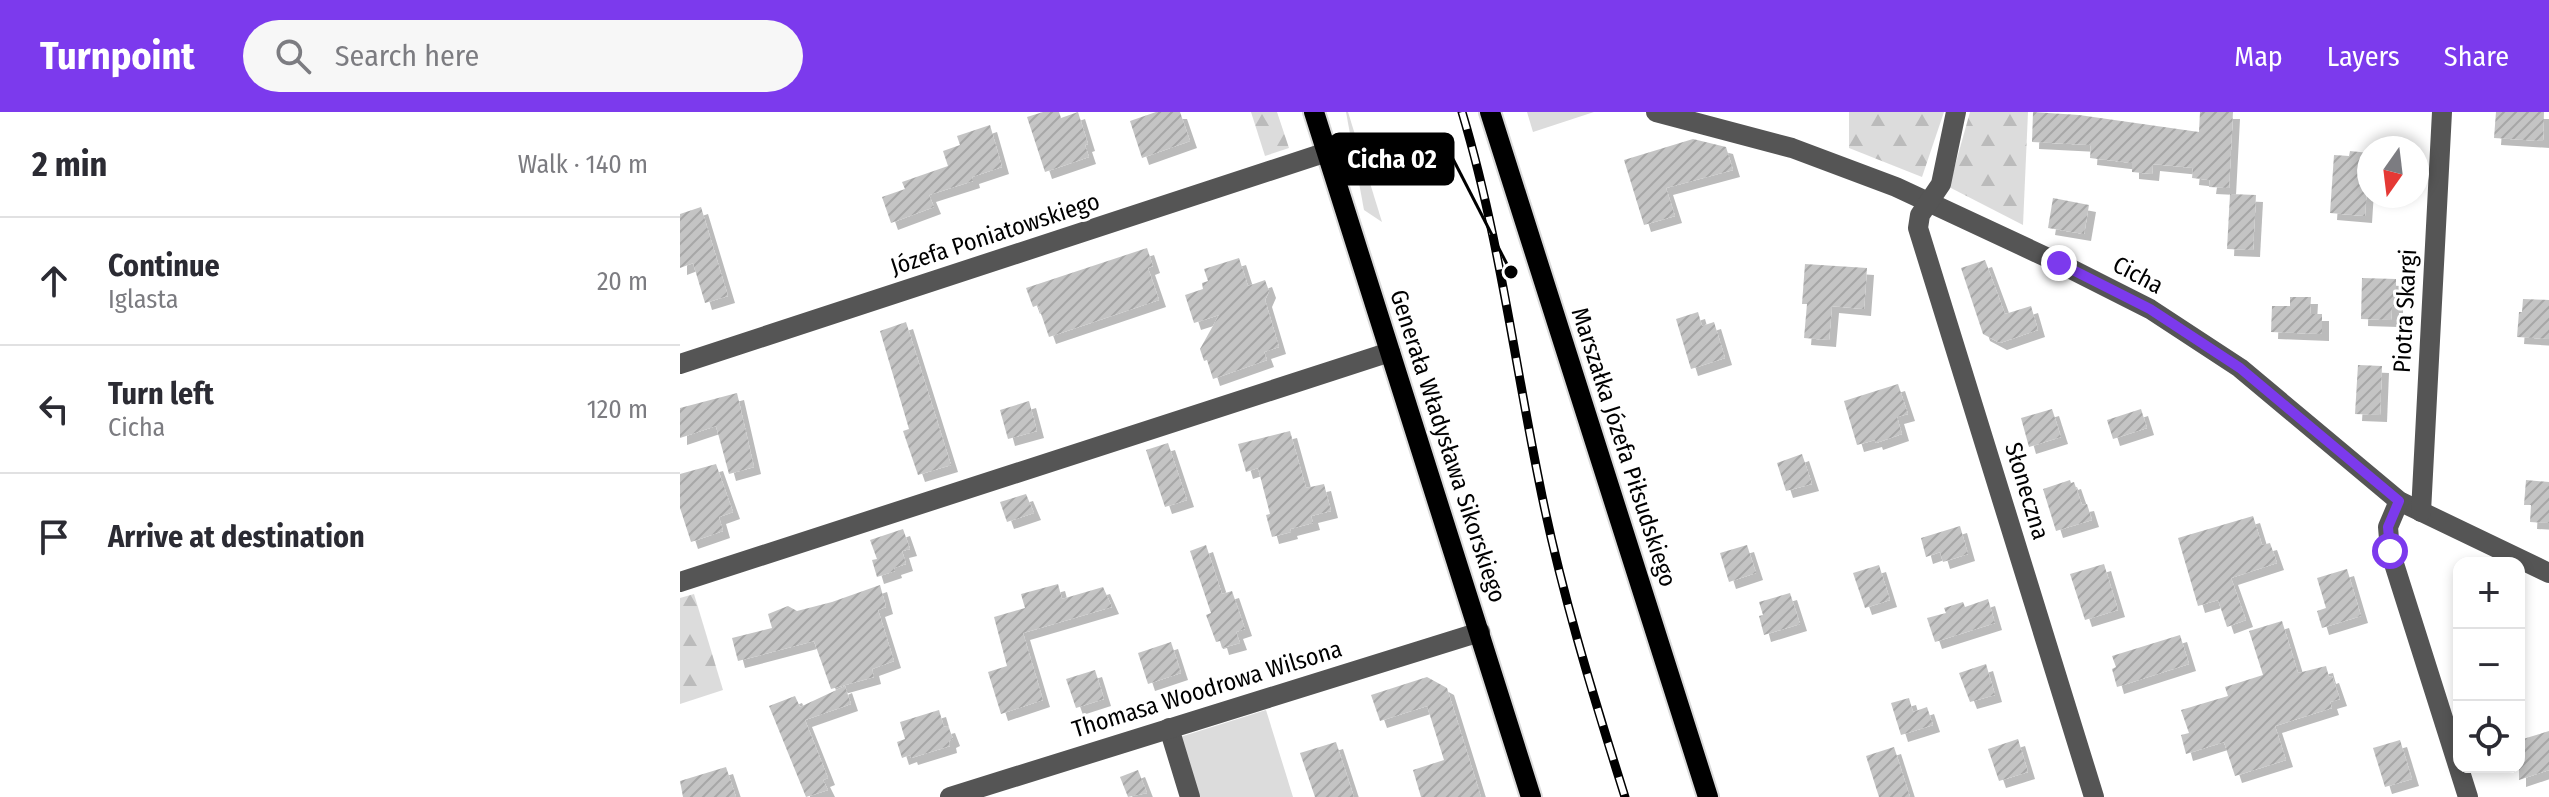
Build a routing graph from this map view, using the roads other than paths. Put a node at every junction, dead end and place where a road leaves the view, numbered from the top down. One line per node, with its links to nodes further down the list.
1 (1314, 112): 6 (main road, Generała Władysława Sikorskiego)
2 (1490, 112): 19 (main road, Marszałka Józefa Piłsudskiego)
3 (1956, 112): 7 (street, Słoneczna)
4 (2442, 112): 11 (street, Piotra Skargi)
5 (1663, 113): 7 (street, Cicha)
6 (1327, 152): 8 (main road, Generała Władysława Sikorskiego); 9 (street, Józefa Poniatowskiego)
7 (1930, 201): 10 (street, Cicha); 20 (street, Słoneczna)
8 (1390, 352): 13 (street); 14 (main road, Generała Władysława Sikorskiego)
9 (680, 364)
10 (2399, 501): 11 (street, Cicha); 21 (street)
11 (2421, 512): 12 (street, Cicha)
12 (2549, 573)
13 (680, 582)
14 (1480, 632): 15 (street, Thomasa Woodrowa Wilsona); 18 (main road, Generała Władysława Sikorskiego)
15 (1169, 728): 16 (street, Thomasa Woodrowa Wilsona); 17 (street)
16 (957, 796)
17 (1190, 797)
18 (1531, 797)
19 (1708, 797)
20 (2094, 797)
21 (2468, 797)

